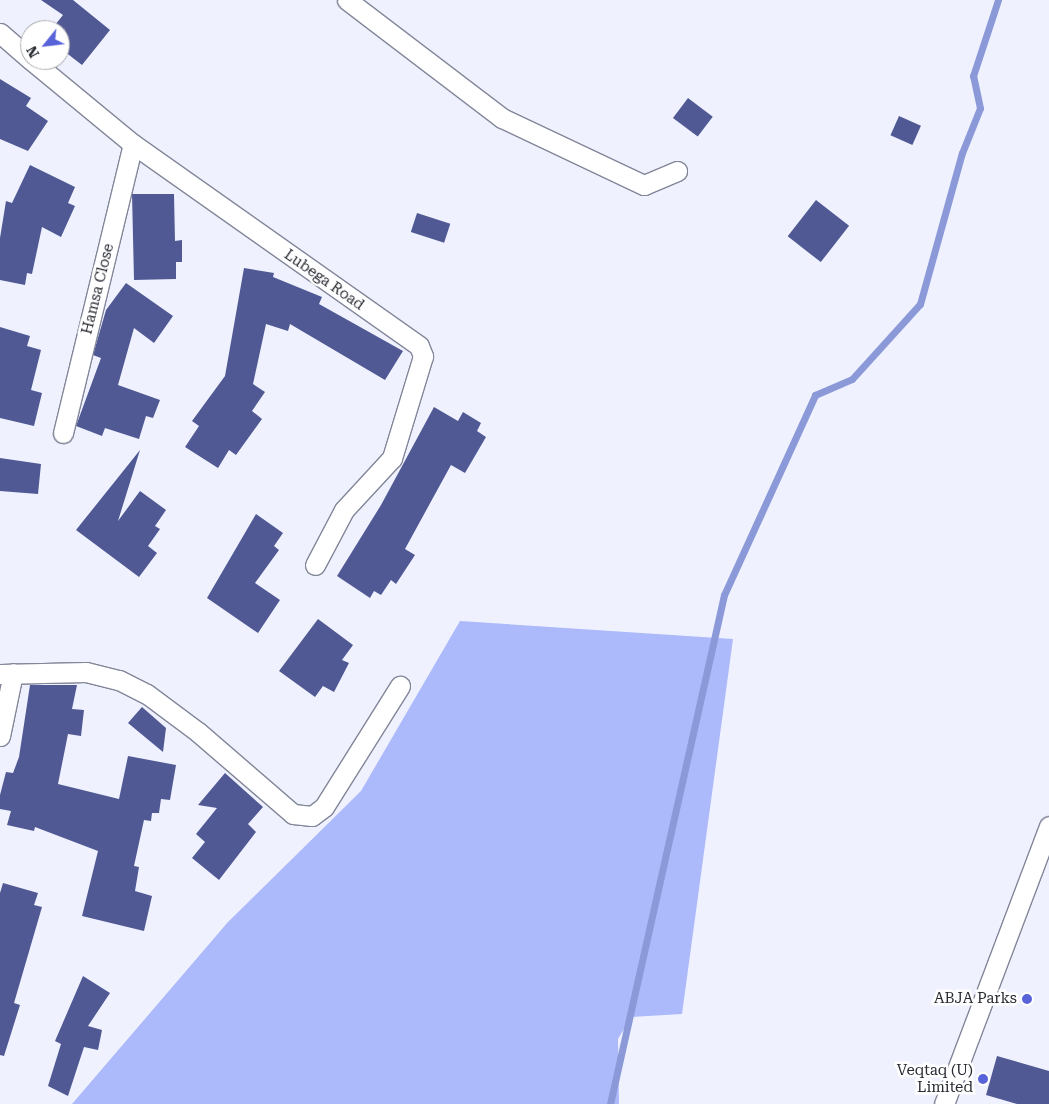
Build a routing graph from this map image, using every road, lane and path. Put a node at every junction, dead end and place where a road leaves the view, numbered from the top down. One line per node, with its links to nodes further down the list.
1 (347, 0): 6 (street)
2 (0, 33): 3 (street, Lubega Road)
3 (20, 51)
4 (42, 70): 5 (street, Lubega Road)
5 (133, 144): 7 (street, Hamsa Close); 8 (street, Lubega Road)
6 (677, 171)
7 (63, 434)
8 (315, 565)
9 (7, 674): 10 (street); 11 (street)
10 (400, 686)
11 (0, 736)
12 (1049, 826): 13 (street)
13 (944, 1104)

